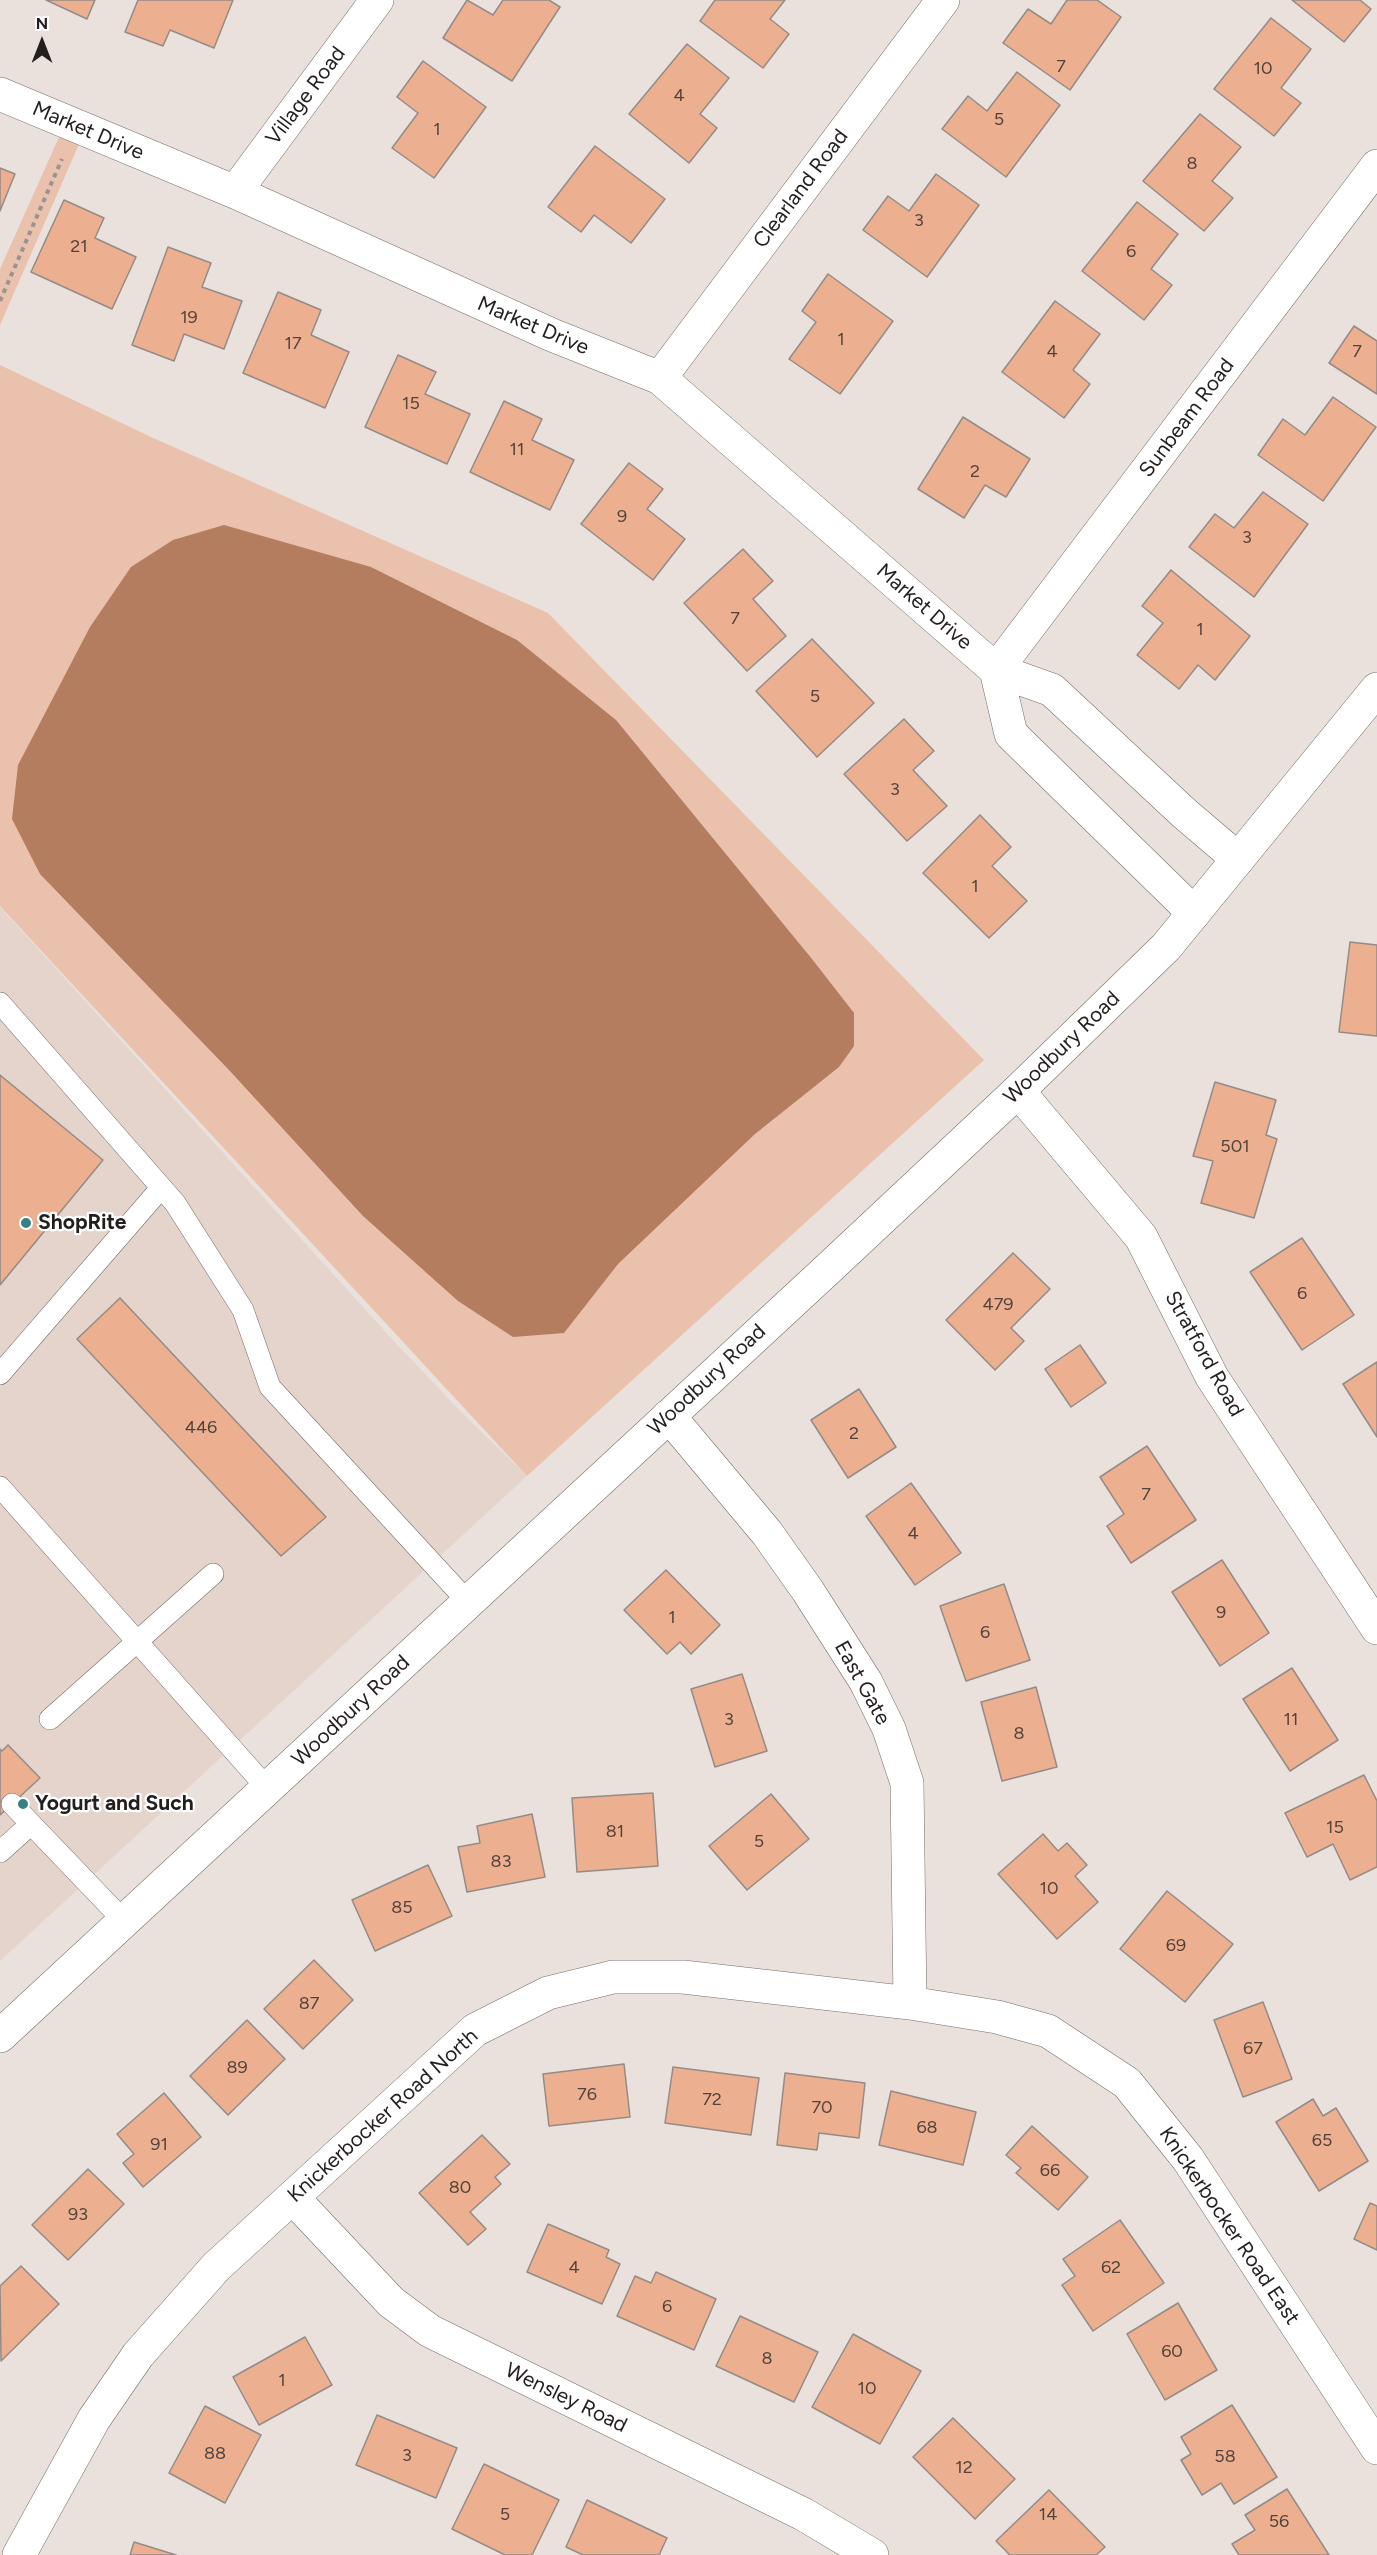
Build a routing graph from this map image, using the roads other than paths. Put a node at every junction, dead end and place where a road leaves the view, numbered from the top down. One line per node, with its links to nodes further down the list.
1 (377, 0): 5 (street, Village Road)
2 (943, 0): 6 (street, Clearland Road)
3 (0, 94): 5 (street, Market Drive)
4 (1377, 166): 7 (street, Sunbeam Road)
5 (235, 192): 6 (street, Market Drive)
6 (660, 378): 7 (street, Market Drive)
7 (996, 670): 9 (street, Market Drive); 10 (street)
8 (1377, 689): 9 (street, Woodbury Road)
9 (1238, 859): 10 (street, Woodbury Road)
10 (1194, 912): 12 (street, Woodbury Road)
11 (0, 1003): 13 (lane)
12 (1018, 1091): 15 (street, Woodbury Road); 19 (street, Stratford Road)
13 (161, 1188): 14 (lane); 18 (lane)
14 (0, 1374)
15 (669, 1416): 18 (street, Woodbury Road); 27 (street, East Gate)
16 (0, 1487): 20 (lane)
17 (213, 1574): 20 (lane)
18 (468, 1602): 22 (street, Woodbury Road)
19 (1377, 1628)
20 (137, 1641): 21 (lane); 22 (lane)
21 (50, 1719)
22 (267, 1788): 26 (street, Woodbury Road)
23 (12, 1804): 24 (lane)
24 (31, 1824): 25 (lane); 26 (lane)
25 (0, 1852)
26 (124, 1921): 28 (street, Woodbury Road)
27 (910, 2003): 29 (street, Knickerbocker Road North); 30 (street, Knickerbocker Road East)
28 (0, 2036)
29 (293, 2198): 31 (street, Knickerbocker Road North); 32 (street, Wensley Road)
30 (1374, 2436)
31 (13, 2550)
32 (872, 2555)

